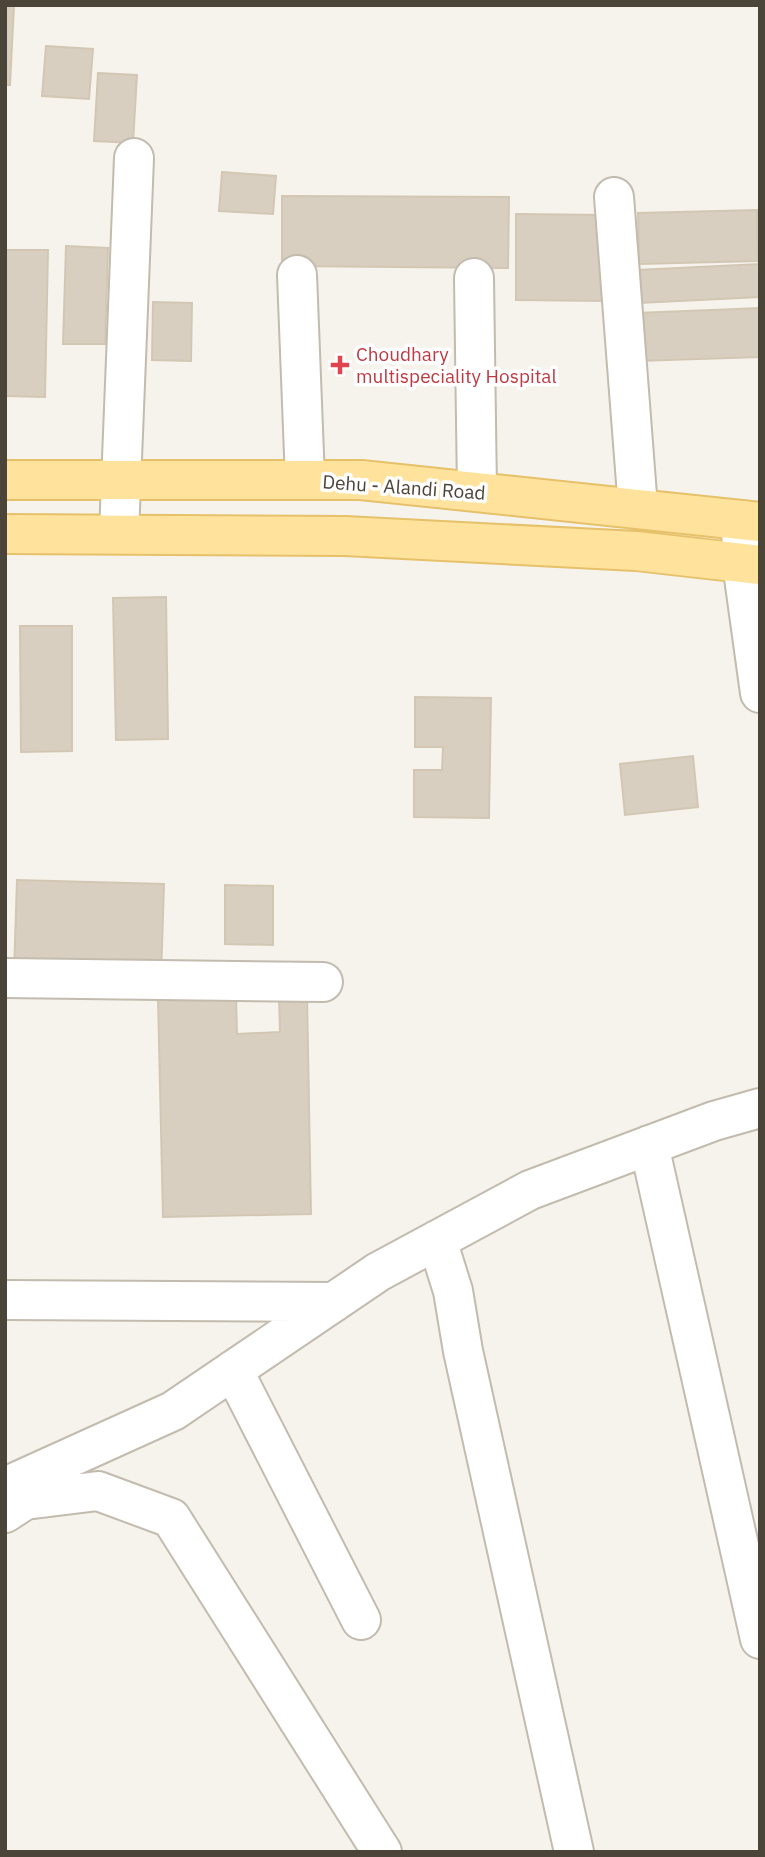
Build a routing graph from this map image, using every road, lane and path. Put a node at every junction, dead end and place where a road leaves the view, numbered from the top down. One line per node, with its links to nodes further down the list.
1 (134, 158): 6 (street)
2 (614, 197): 9 (street)
3 (297, 275): 7 (street)
4 (474, 278): 8 (street)
5 (5, 480): 6 (main road, Dehu - Alandi Road)
6 (122, 480): 7 (main road, Dehu - Alandi Road); 12 (street)
7 (305, 480): 8 (main road, Dehu - Alandi Road)
8 (477, 492): 9 (main road, Dehu - Alandi Road)
9 (638, 509): 10 (main road, Dehu - Alandi Road)
10 (750, 521): 13 (street)
11 (5, 534): 12 (main road)
12 (120, 534): 13 (main road)
13 (751, 564): 14 (street)
14 (760, 693)
15 (5, 978): 16 (street)
16 (323, 982)
17 (760, 1108): 18 (street)
18 (649, 1145): 19 (street); 25 (street)
19 (437, 1240): 21 (street); 27 (street)
20 (5, 1300): 21 (street)
21 (334, 1302): 22 (street)
22 (233, 1370): 23 (street); 24 (street)
23 (13, 1490): 26 (street)
24 (361, 1619)
25 (760, 1639)
26 (382, 1852)
27 (574, 1852)

